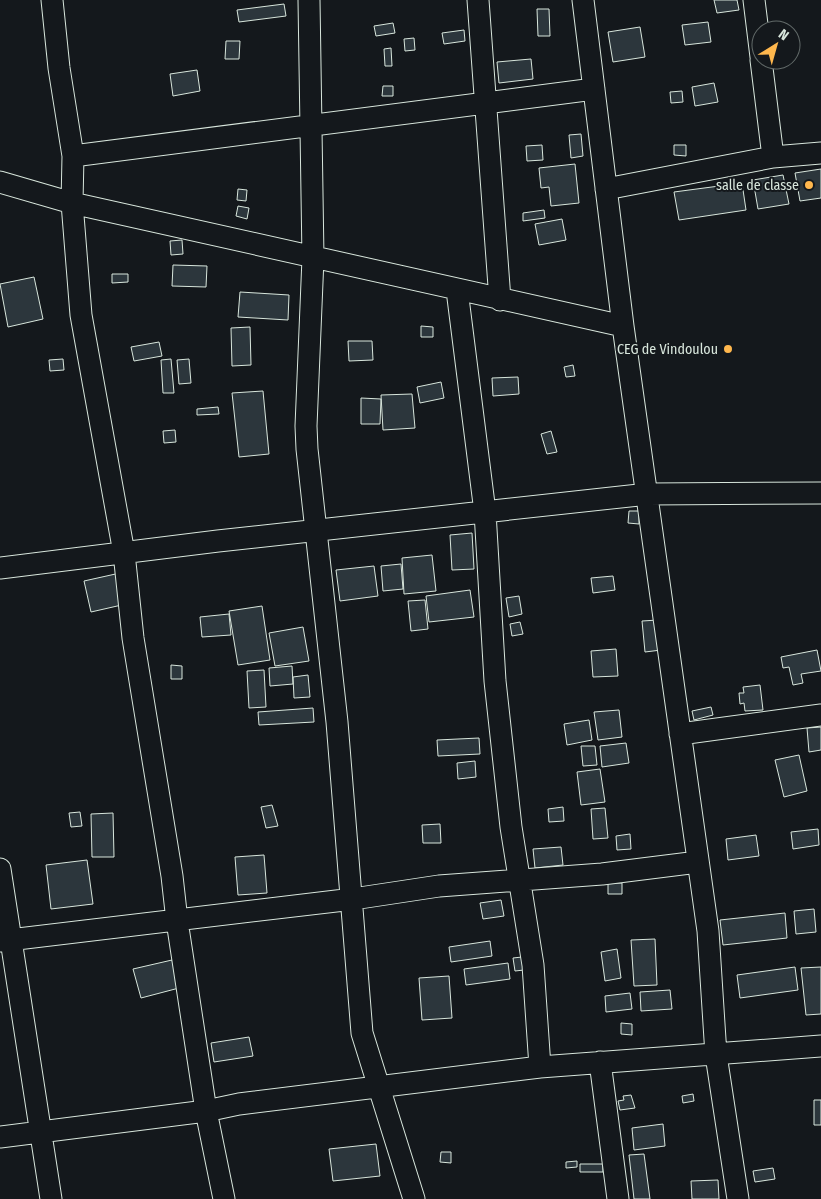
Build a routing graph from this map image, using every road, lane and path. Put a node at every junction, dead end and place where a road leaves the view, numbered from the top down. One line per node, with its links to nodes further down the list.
1 (52, 0): 12 (street)
2 (309, 0): 10 (street)
3 (478, 0): 9 (street)
4 (583, 0): 8 (street)
5 (754, 0): 6 (street)
6 (756, 20)
7 (762, 70): 13 (street)
8 (594, 89): 9 (street); 15 (street)
9 (485, 104): 10 (street); 19 (street)
10 (312, 124): 12 (street); 17 (street)
11 (821, 153): 13 (street)
12 (73, 156): 16 (street)
13 (773, 157): 15 (street)
14 (0, 182): 16 (street)
15 (606, 189): 20 (street)
16 (72, 202): 17 (street); 25 (street)
17 (313, 258): 18 (street); 24 (street)
18 (457, 290): 19 (street); 23 (street)
19 (500, 300): 20 (street)
20 (623, 326): 21 (street)
21 (648, 494): 22 (street); 23 (street); 28 (street)
22 (820, 498)
23 (485, 512): 24 (street); 31 (street)
24 (317, 531): 25 (street); 32 (street)
25 (124, 553): 26 (street); 33 (street)
26 (0, 568)
27 (821, 715): 28 (street)
28 (680, 734): 29 (street)
29 (698, 862): 31 (street); 36 (street)
30 (0, 869): 34 (street)
31 (519, 879): 32 (street); 38 (street)
32 (353, 900): 33 (street); 39 (street)
33 (176, 921): 34 (street); 40 (street)
34 (6, 940): 41 (street)
35 (821, 1046): 36 (street)
36 (716, 1055): 37 (street); 47 (street)
37 (600, 1062): 38 (street); 46 (street)
38 (540, 1067): 39 (street)
39 (378, 1088): 40 (street); 45 (street)
40 (206, 1111): 41 (street); 44 (street)
41 (40, 1132): 42 (street); 43 (street)
42 (0, 1137)
43 (51, 1199)
44 (224, 1199)
45 (414, 1199)
46 (618, 1199)
47 (738, 1199)

